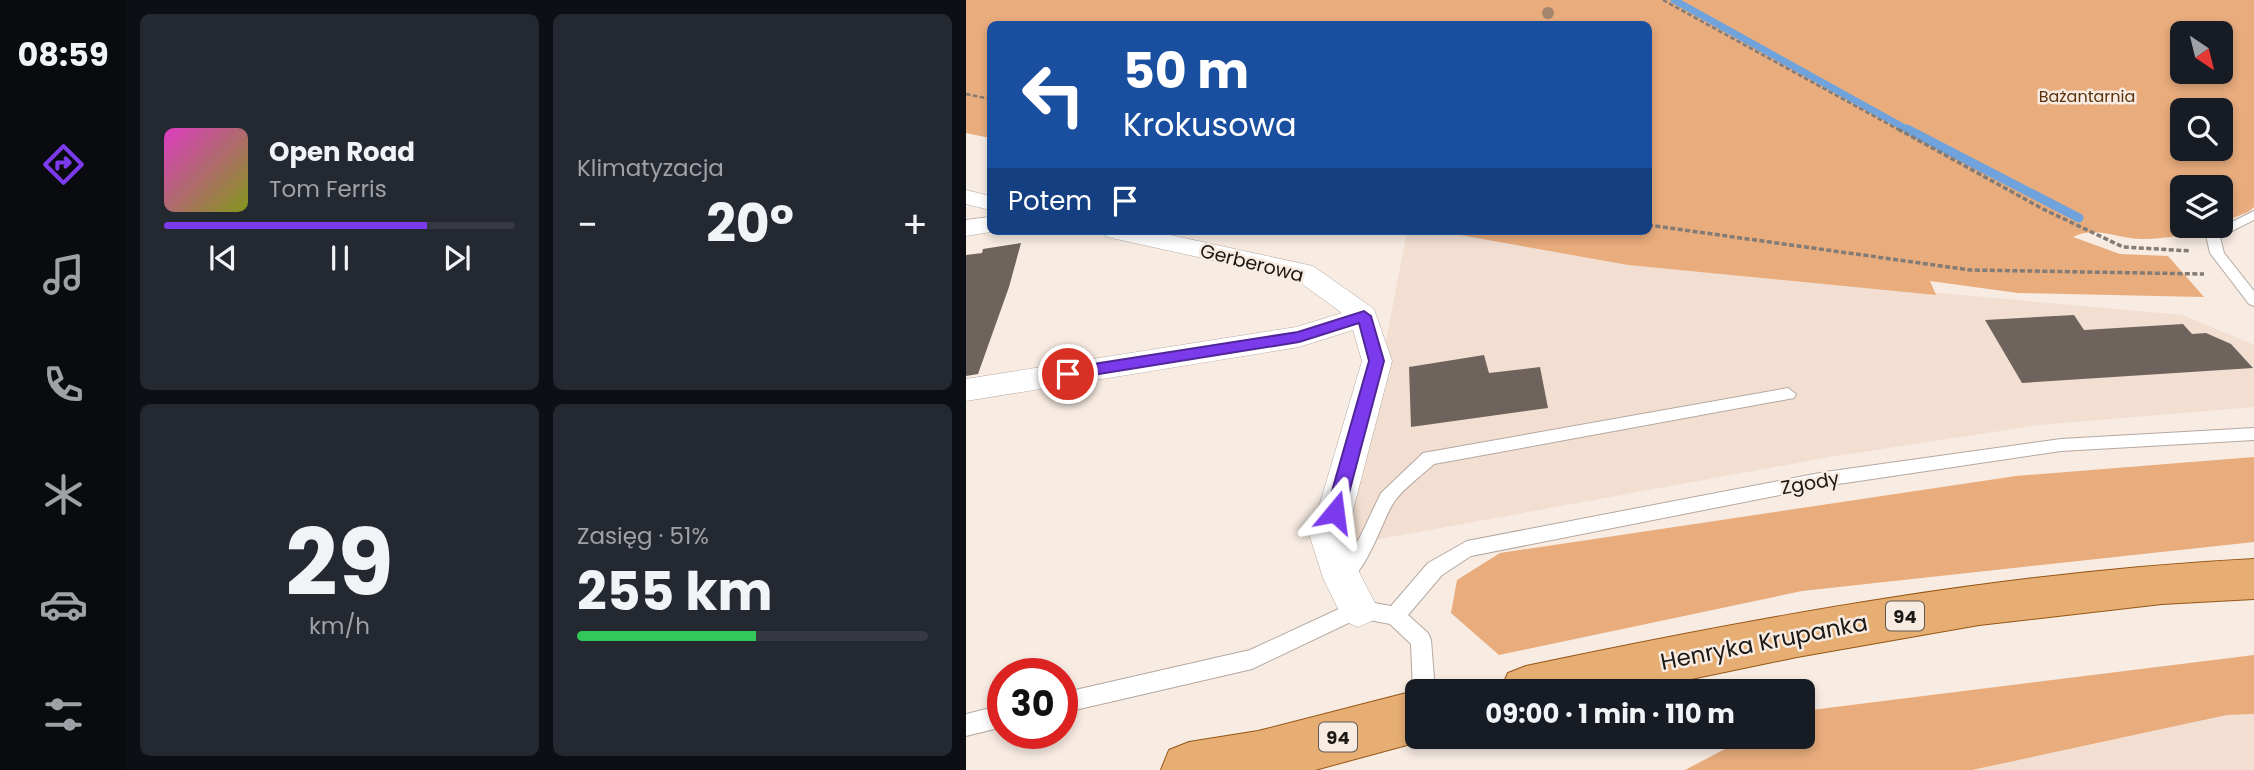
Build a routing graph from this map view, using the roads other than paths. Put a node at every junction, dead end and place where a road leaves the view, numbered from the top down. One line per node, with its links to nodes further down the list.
1 (966, 197): 2 (street)
2 (987, 202)
3 (2254, 215): 5 (lane)
4 (987, 225): 6 (street)
5 (2233, 226)
6 (966, 228)
7 (2254, 229): 8 (lane)
8 (2233, 230)
9 (1134, 235): 12 (street, Gerberowa)
10 (2214, 238): 11 (lane)
11 (2254, 302)
12 (1364, 316): 13 (street); 17 (street)
13 (966, 390)
14 (1788, 394): 17 (lane)
15 (2254, 434): 18 (lane, Zgody)
16 (2254, 579): 20 (main road, Henryka Krupanka / 94)
17 (1350, 594): 18 (lane); 21 (lane)
18 (1395, 616): 19 (lane)
19 (1423, 679)
20 (1585, 679)
21 (1078, 699)
22 (987, 720): 24 (lane)
23 (1405, 720): 25 (main road, 94)
24 (966, 725)
25 (1248, 764): 26 (main road, 94)
26 (1189, 770)

